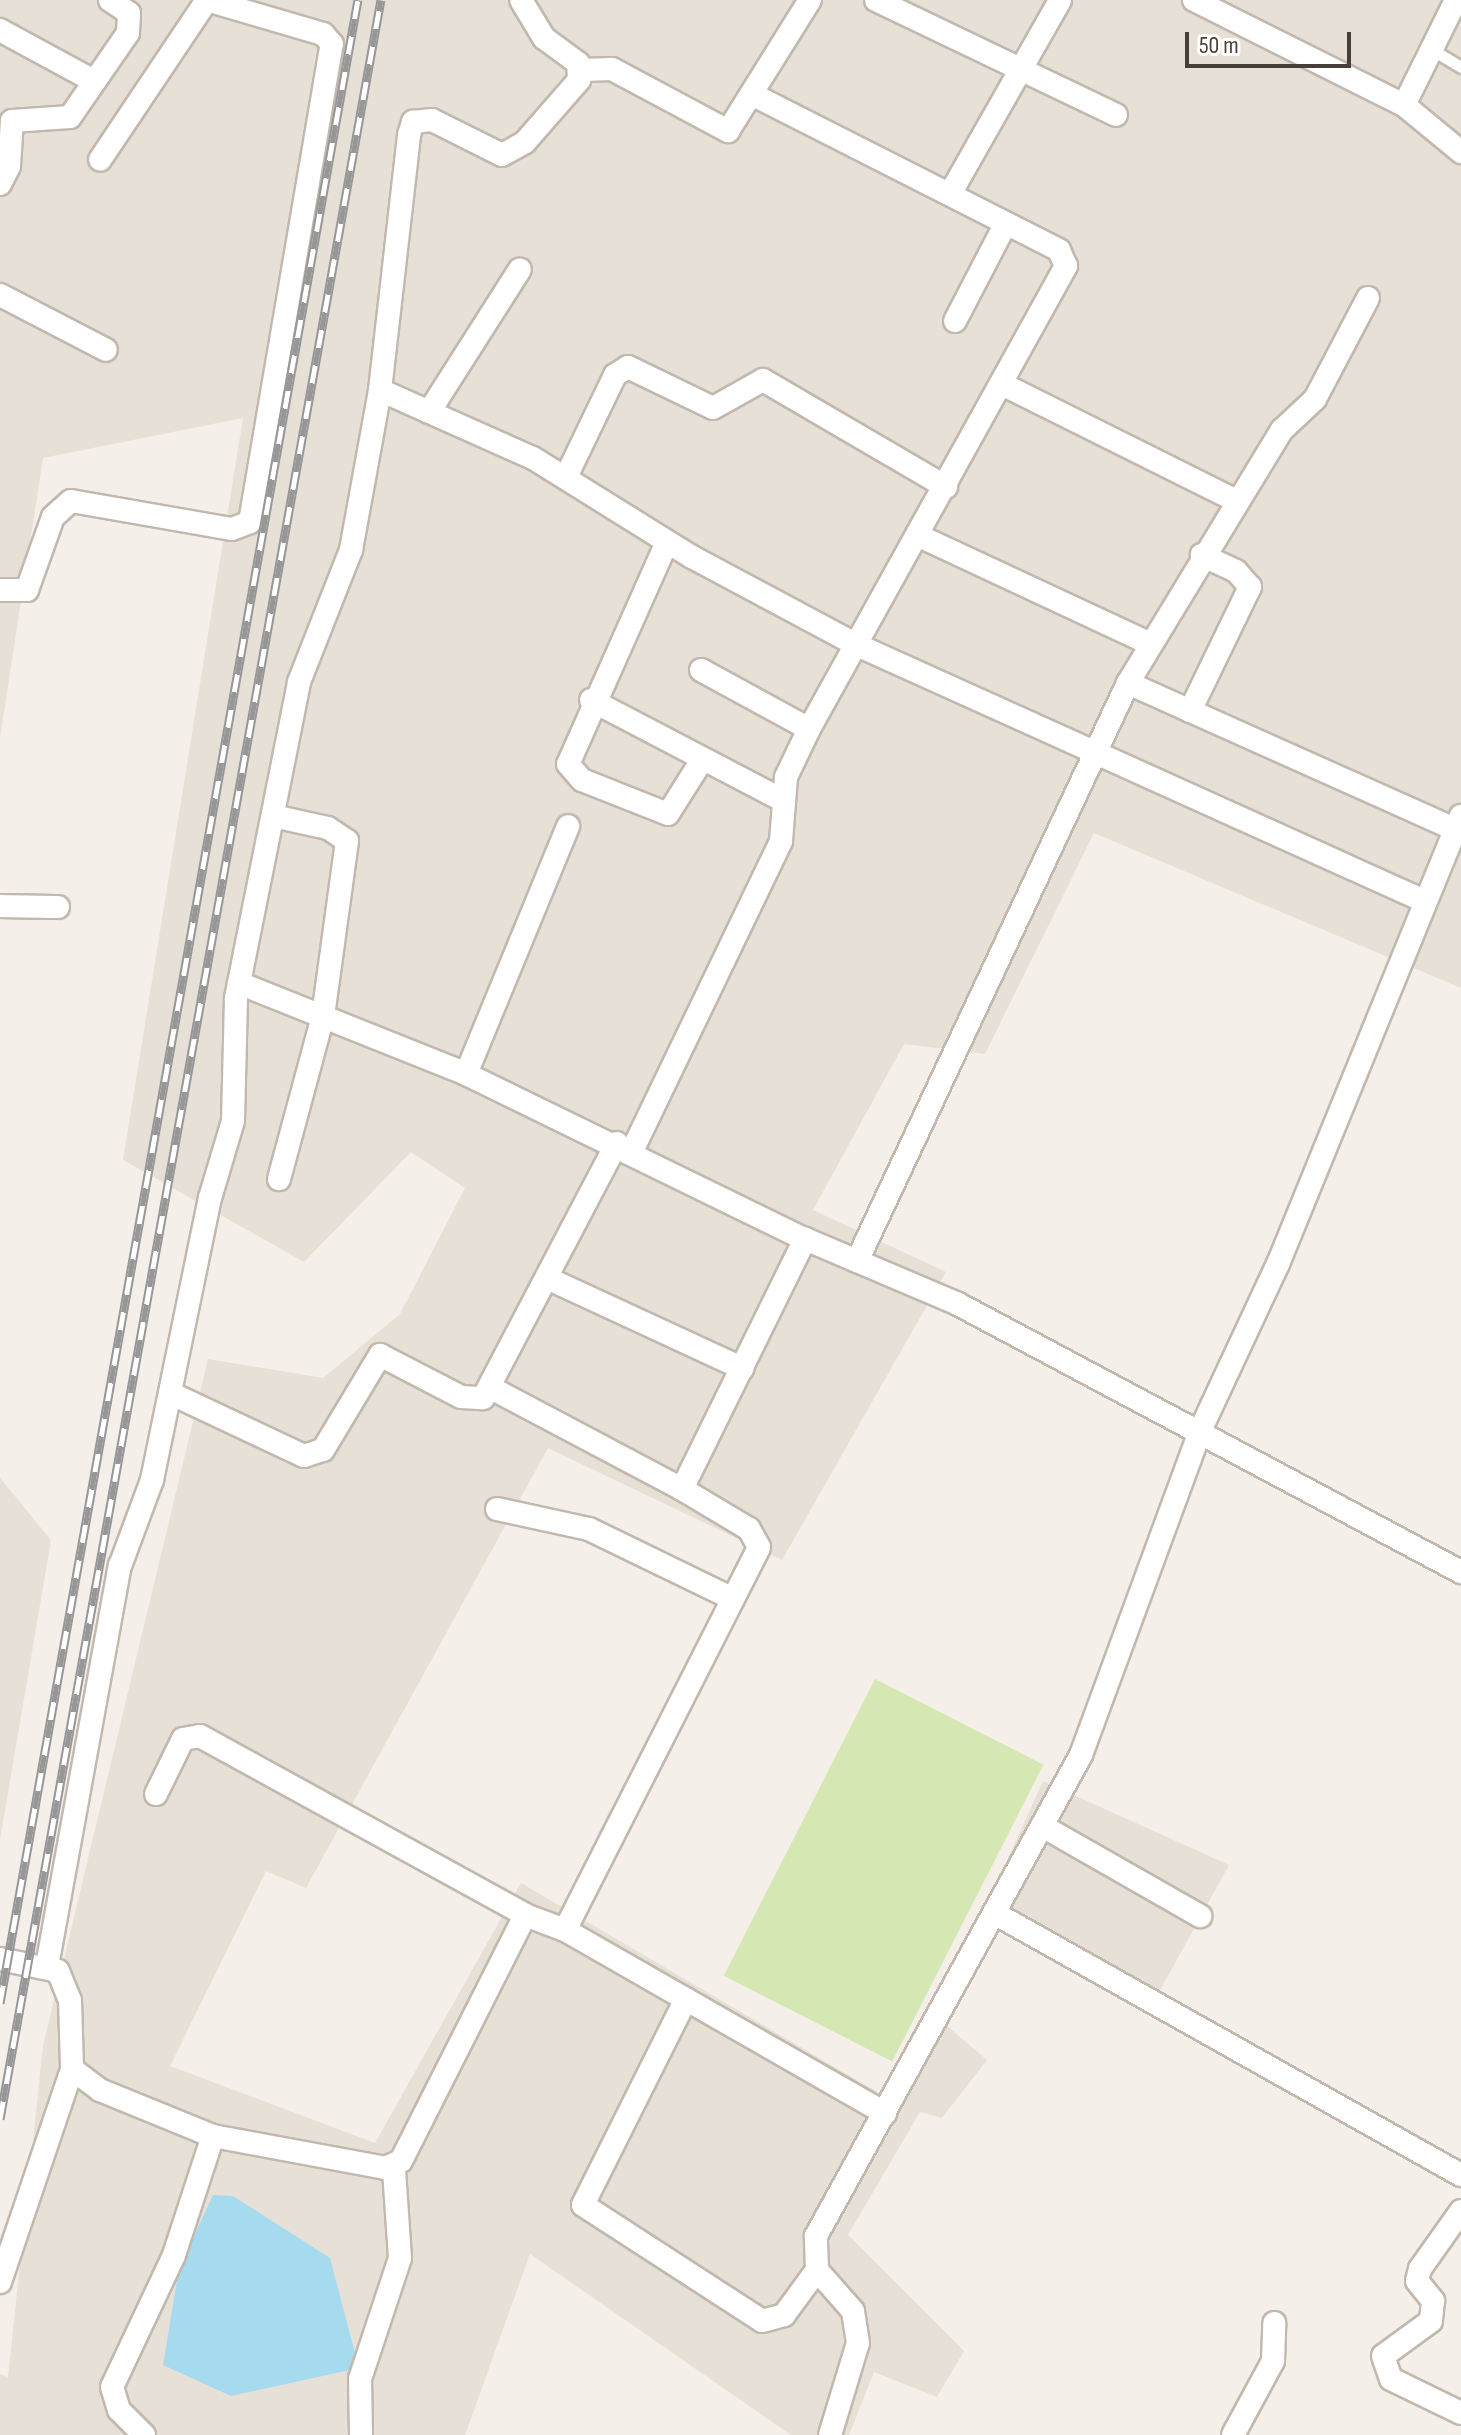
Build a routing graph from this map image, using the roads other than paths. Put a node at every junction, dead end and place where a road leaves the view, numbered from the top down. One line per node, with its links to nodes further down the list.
1 (110, 0): 13 (street)
2 (521, 0): 11 (street)
3 (810, 0): 14 (street)
4 (876, 0): 12 (street)
5 (1060, 0): 12 (street)
6 (1194, 0): 15 (street)
7 (1456, 0): 9 (street)
8 (0, 30): 13 (street)
9 (1430, 48): 10 (lane); 15 (street)
10 (1461, 67)
11 (582, 70): 14 (street); 28 (street)
12 (1022, 73): 16 (street); 20 (street)
13 (94, 81): 19 (street)
14 (756, 96): 20 (street)
15 (1404, 105): 17 (street)
16 (1116, 115)
17 (1461, 152)
18 (100, 160): 36 (street)
19 (0, 184)
20 (950, 194): 21 (street)
21 (1006, 223): 25 (street); 27 (street)
22 (520, 269): 29 (street)
23 (0, 295): 26 (street)
24 (1368, 298): 32 (street)
25 (955, 321)
26 (106, 350)
27 (1002, 384): 31 (street); 32 (street)
28 (380, 390): 29 (street); 47 (street)
29 (429, 412): 30 (street)
30 (566, 477): 31 (street); 34 (street)
31 (946, 487): 33 (street)
32 (1237, 501): 35 (street)
33 (917, 535): 37 (street); 38 (street)
34 (667, 542): 38 (street); 41 (street)
35 (1201, 555): 37 (street); 42 (street)
36 (0, 590)
37 (1151, 644): 40 (street)
38 (857, 645): 43 (street); 44 (street)
39 (701, 670): 43 (street)
40 (1128, 683): 42 (street); 44 (street)
41 (591, 700): 45 (street); 45 (street)
42 (1190, 711): 48 (street)
43 (809, 729): 46 (street)
44 (1097, 751): 50 (street); 59 (street)
45 (702, 760): 46 (street)
46 (784, 801): 56 (street)
47 (273, 816): 53 (street); 54 (street)
48 (1458, 823): 50 (street)
49 (568, 826): 55 (street)
50 (1422, 900): 64 (street)
51 (0, 906): 52 (street)
52 (58, 907)
53 (239, 983): 54 (street); 63 (street)
54 (323, 1016): 55 (street); 57 (street)
55 (466, 1074): 56 (street)
56 (624, 1147): 58 (street); 60 (street)
57 (279, 1179)
58 (805, 1239): 59 (street); 61 (street)
59 (857, 1261): 64 (street)
60 (549, 1279): 61 (street); 62 (street)
61 (742, 1368): 65 (street)
62 (493, 1389): 63 (street); 65 (street)
63 (170, 1393): 76 (street)
64 (1200, 1431): 67 (street); 70 (street)
65 (682, 1489): 68 (street)
66 (497, 1509): 68 (street)
67 (1461, 1572)
68 (733, 1599): 74 (street)
69 (156, 1794): 72 (street)
70 (1044, 1827): 71 (street); 73 (street)
71 (996, 1914): 79 (street); 82 (street)
72 (525, 1915): 74 (street); 81 (street)
73 (1200, 1916)
74 (565, 1930): 77 (street)
75 (0, 1959): 76 (street)
76 (47, 1966): 78 (street)
77 (686, 1999): 79 (street); 84 (street)
78 (72, 2069): 80 (street); 85 (street)
79 (885, 2113): 84 (street)
80 (213, 2136): 81 (street); 88 (street)
81 (394, 2169): 89 (street)
82 (1461, 2175)
83 (1461, 2211): 87 (street)
84 (817, 2270): 90 (street)
85 (0, 2282)
86 (1274, 2323): 91 (street)
87 (1461, 2413)
88 (144, 2435)
89 (361, 2435)
90 (830, 2435)
91 (1233, 2435)

